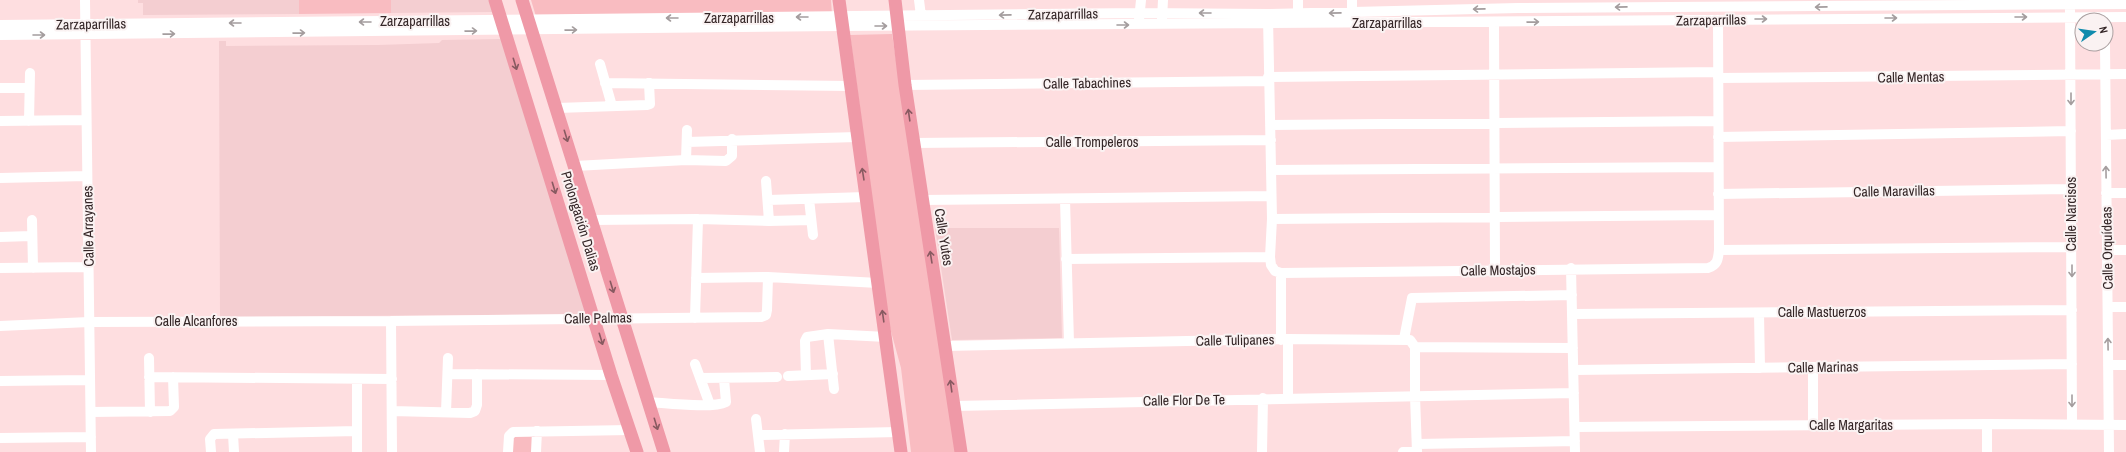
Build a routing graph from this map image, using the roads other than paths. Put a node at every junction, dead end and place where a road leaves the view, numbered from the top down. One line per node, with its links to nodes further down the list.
1 (85, 0): 30 (street, Calle Arrayanes)
2 (495, 0): 35 (main road, Prolongación Dalias)
3 (522, 0): 33 (main road, Prolongación Dalias)
4 (839, 0): 27 (main road)
5 (896, 0): 28 (main road, Calle Yutes)
6 (919, 0): 20 (street)
7 (1141, 0): 17 (street)
8 (1163, 0): 18 (street)
9 (1298, 0): 19 (street)
10 (1352, 0): 16 (street)
11 (2070, 2): 12 (street, Zarzaparrillas); 14 (street, Zarzaparrillas, one-way to 14); 21 (street, Calle Narcisos)
12 (2104, 2): 15 (street, Zarzaparrillas)
13 (1518, 4): 14 (street, Zarzaparrillas, one-way to 13); 16 (street, Zarzaparrillas, one-way to 16)
14 (1796, 4)
15 (2126, 4)
16 (1352, 12): 19 (street, Zarzaparrillas, one-way to 19)
17 (1140, 13): 18 (street, Zarzaparrillas); 20 (street, Zarzaparrillas, one-way to 20); 31 (street)
18 (1162, 13): 25 (street, Zarzaparrillas, one-way to 18); 34 (street)
19 (1298, 13): 25 (street, Zarzaparrillas)
20 (921, 16): 28 (street, Zarzaparrillas)
21 (2070, 17): 22 (street, Zarzaparrillas); 26 (street, Zarzaparrillas, one-way to 21); 45 (street, Calle Narcisos)
22 (2074, 17)
23 (2126, 17): 24 (street, Zarzaparrillas)
24 (2114, 18)
25 (1268, 19): 29 (street, Zarzaparrillas); 34 (street, Zarzaparrillas); 46 (street)
26 (1718, 20): 29 (street, Zarzaparrillas, one-way to 26); 44 (street)
27 (842, 21): 28 (street, Zarzaparrillas); 33 (street, Zarzaparrillas); 50 (main road)
28 (897, 21): 31 (street, Zarzaparrillas, one-way to 31); 49 (main road, Calle Yutes)
29 (1494, 23): 43 (street)
30 (85, 24): 32 (street, Zarzaparrillas); 35 (street, Zarzaparrillas, one-way to 30); 37 (street, Calle Arrayanes)
31 (1139, 24): 34 (street, Zarzaparrillas)
32 (0, 25)
33 (530, 25): 35 (street, Zarzaparrillas); 54 (main road, Prolongación Dalias)
34 (1163, 25)
35 (504, 26): 37 (street, Zarzaparrillas, one-way to 35); 123 (main road, Prolongación Dalias, one-way to 123)
36 (0, 35): 37 (street, Zarzaparrillas, one-way to 37)
37 (85, 35): 55 (street, Calle Arrayanes)
38 (2105, 52): 41 (street, Calle Orquídeas)
39 (600, 64): 47 (street)
40 (30, 73): 52 (street)
41 (2105, 74): 42 (street, Calle Mentas); 45 (street, Calle Mentas); 64 (street, Calle Orquídeas)
42 (2126, 74)
43 (1493, 75): 44 (street, Calle Mentas); 46 (street, Calle Tabachines); 59 (street)
44 (1718, 75): 45 (street, Calle Mentas); 58 (street)
45 (2071, 75): 62 (street, Calle Narcisos, one-way to 62)
46 (1269, 79): 49 (street, Calle Tabachines); 60 (street)
47 (605, 83): 48 (street); 53 (street)
48 (649, 83): 50 (street); 53 (street)
49 (905, 85): 70 (main road, Calle Yutes, one-way to 49)
50 (850, 86): 66 (main road)
51 (0, 88): 52 (street)
52 (29, 88): 57 (street)
53 (612, 106): 54 (street)
54 (557, 108): 72 (main road, Prolongación Dalias, one-way to 72)
55 (86, 120): 57 (street); 76 (street, Calle Arrayanes)
56 (0, 121): 57 (street)
57 (30, 121)
58 (1718, 121): 59 (street); 65 (street)
59 (1494, 122): 60 (street); 75 (street)
60 (1270, 125): 68 (street)
61 (687, 130): 69 (street)
62 (2071, 131): 65 (street); 79 (street, Calle Narcisos)
63 (2126, 134): 64 (street)
64 (2106, 135): 80 (street, Calle Orquídeas, one-way to 64)
65 (1718, 136): 73 (street)
66 (857, 137): 67 (street); 84 (main road, one-way to 66)
67 (732, 139): 69 (street); 71 (street)
68 (1271, 140): 70 (street, Calle Trompeleros); 74 (street)
69 (686, 142): 71 (street)
70 (913, 143): 88 (main road, Calle Yutes)
71 (686, 160): 72 (street)
72 (575, 166): 94 (main road, Prolongación Dalias)
73 (1718, 167): 75 (street); 82 (street)
74 (1271, 170): 75 (street); 83 (street)
75 (1494, 170): 90 (street)
76 (87, 176): 77 (street); 108 (street, Calle Arrayanes)
77 (0, 178)
78 (766, 181): 87 (street)
79 (2071, 189): 82 (street, Calle Maravillas); 100 (street, Calle Narcisos)
80 (2106, 193): 81 (street); 102 (street, Calle Orquídeas)
81 (2126, 193)
82 (1718, 194): 89 (street)
83 (1270, 196): 86 (street); 92 (street)
84 (866, 197): 85 (street); 114 (main road)
85 (809, 199): 87 (street); 95 (street)
86 (1065, 199): 88 (street); 105 (street)
87 (768, 200): 96 (street)
88 (922, 200): 132 (main road, Calle Yutes, one-way to 88)
89 (1718, 215): 90 (street); 101 (street)
90 (1494, 217): 92 (street); 110 (street)
91 (698, 219): 94 (street); 96 (street); 112 (street)
92 (1272, 219): 104 (street)
93 (32, 220): 98 (street)
94 (591, 220): 121 (main road, Prolongación Dalias, one-way to 121)
95 (811, 220): 96 (street); 97 (street)
96 (769, 221)
97 (813, 235)
98 (31, 236): 99 (street); 107 (street)
99 (0, 237)
100 (2072, 247): 101 (street); 118 (street, Calle Narcisos, one-way to 118)
101 (1719, 250): 109 (street, Calle Mostajos)
102 (2107, 250): 103 (street); 116 (street, Calle Orquídeas)
103 (2126, 250)
104 (1270, 257): 105 (street); 111 (street)
105 (1066, 259): 131 (street)
106 (0, 268): 107 (street)
107 (33, 268): 108 (street)
108 (88, 268): 125 (street, Calle Arrayanes)
109 (1572, 268): 110 (street, Calle Mostajos); 115 (street)
110 (1495, 271): 111 (street, Calle Mostajos)
111 (1281, 273): 129 (street)
112 (696, 278): 113 (street); 122 (street)
113 (768, 278): 114 (street); 122 (street, Calle Palmas)
114 (878, 283): 130 (main road, one-way to 114)
115 (1572, 295): 120 (street); 128 (street)
116 (2108, 307): 117 (street); 139 (street, Calle Orquídeas, one-way to 116)
117 (2126, 307)
118 (2072, 310): 119 (street, Calle Mastuerzos); 138 (street, Calle Narcisos)
119 (1759, 312): 120 (street, Calle Mastuerzos); 142 (street)
120 (1572, 314): 134 (street)
121 (621, 317): 122 (street, Calle Palmas); 123 (street, Calle Palmas); 164 (main road, Prolongación Dalias)
122 (695, 318)
123 (594, 319): 124 (street, Calle Palmas); 148 (main road, Prolongación Dalias, one-way to 148)
124 (391, 321): 125 (street, Calle Alcanfores); 155 (street)
125 (89, 322): 126 (street, Calle Alcanfores); 157 (street, Calle Arrayanes)
126 (0, 326)
127 (828, 334): 130 (street); 146 (street); 147 (street)
128 (1404, 339): 129 (street, Calle Tulipanes); 133 (street)
129 (1285, 340): 131 (street, Calle Tulipanes); 163 (street)
130 (886, 341): 181 (main road); 201 (main road)
131 (1069, 343): 132 (street, Calle Tulipanes)
132 (944, 346): 166 (main road, Calle Yutes, one-way to 132)
133 (1415, 346): 134 (street); 161 (street)
134 (1573, 348): 143 (street)
135 (149, 358): 150 (street)
136 (448, 358): 144 (street)
137 (695, 364): 153 (street)
138 (2072, 364): 141 (street, Calle Marinas); 173 (street, Calle Narcisos, one-way to 173)
139 (2108, 365): 140 (street); 175 (street, Calle Orquídeas)
140 (2126, 365)
141 (1813, 367): 142 (street, Calle Marinas); 174 (street)
142 (1760, 368): 143 (street, Calle Marinas)
143 (1574, 370): 160 (street)
144 (448, 374): 145 (street); 170 (street)
145 (477, 374): 148 (street); 170 (street)
146 (806, 374): 147 (street); 149 (street)
147 (833, 374): 159 (street)
148 (611, 375): 178 (main road, Prolongación Dalias)
149 (788, 376)
150 (149, 377): 151 (street); 169 (street)
151 (173, 377): 154 (street); 169 (street)
152 (777, 377): 156 (street)
153 (700, 378): 156 (street); 165 (street)
154 (357, 379): 155 (street); 179 (street)
155 (392, 379): 167 (street)
156 (724, 379): 165 (street)
157 (90, 380): 158 (street); 168 (street, Calle Arrayanes)
158 (0, 381)
159 (834, 389)
160 (1574, 393): 161 (street, Calle Flor De Te); 177 (street)
161 (1414, 396): 163 (street, Calle Flor De Te); 188 (street)
162 (1263, 398): 163 (street, Calle Flor De Te); 166 (street, Calle Flor De Te); 203 (street)
163 (1288, 398)
164 (649, 402): 165 (street); 197 (main road, Prolongación Dalias, one-way to 197)
165 (710, 405)
166 (954, 406): 202 (main road, Calle Yutes)
167 (392, 411): 170 (street); 193 (street)
168 (91, 412): 169 (street); 185 (street, Calle Arrayanes)
169 (150, 412)
170 (446, 412)
171 (756, 419): 184 (street)
172 (1987, 424): 173 (street, Calle Margaritas); 174 (street, Calle Margaritas); 206 (street)
173 (2072, 424): 175 (street, Calle Margaritas)
174 (1813, 425): 177 (street, Calle Margaritas)
175 (2109, 425): 176 (street, Calle Margaritas); 207 (street, Calle Orquídeas)
176 (2126, 425)
177 (1575, 427): 187 (street)
178 (630, 430): 180 (street); 196 (main road, Prolongación Dalias)
179 (357, 431): 182 (street); 192 (street)
180 (537, 431): 194 (street); 195 (street)
181 (898, 432): 183 (street); 200 (main road)
182 (233, 434): 190 (street); 191 (street)
183 (785, 434): 184 (street); 199 (street)
184 (759, 435): 198 (street)
185 (91, 437): 186 (street); 189 (street, Calle Arrayanes)
186 (0, 438)
187 (1575, 441): 188 (street); 205 (street)
188 (1417, 449): 204 (street)
189 (91, 452)
190 (211, 452)
191 (234, 452)
192 (357, 452)
193 (392, 452)
194 (508, 452)
195 (536, 452)
196 (637, 452)
197 (664, 452)
198 (760, 452)
199 (784, 452)
200 (900, 452)
201 (907, 452)
202 (960, 452)
203 (1262, 452)
204 (1403, 452)
205 (1575, 452)
206 (1987, 452)
207 (2109, 452)

